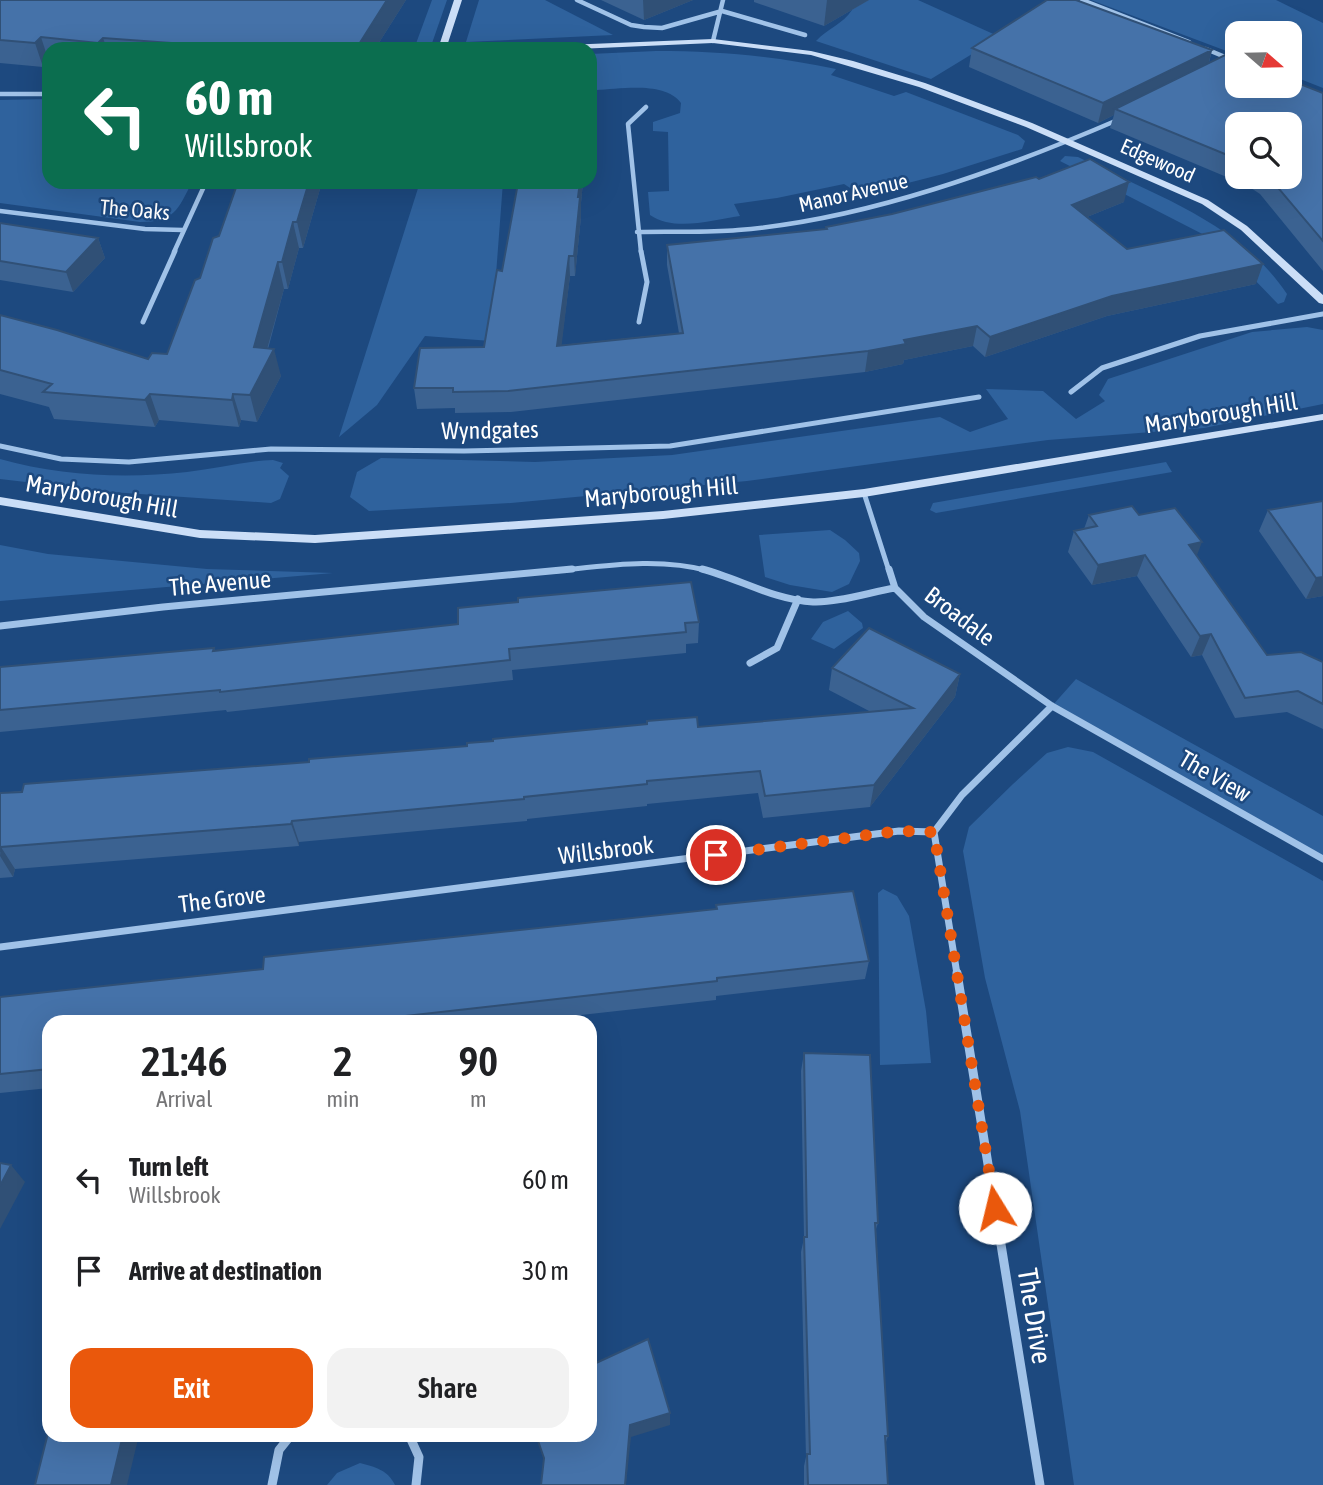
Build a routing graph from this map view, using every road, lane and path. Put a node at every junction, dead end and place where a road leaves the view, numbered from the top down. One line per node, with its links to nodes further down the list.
1 (458, 0): 8 (street)
2 (577, 0): 5 (street)
3 (723, 0): 5 (street)
4 (1082, 0): 10 (street)
5 (722, 11): 6 (street); 7 (street)
6 (805, 35)
7 (713, 41): 9 (street, Edgewood); 17 (street, Edgewood)
8 (444, 42)
9 (597, 46)
10 (1225, 58)
11 (1225, 66): 12 (street)
12 (1222, 67)
13 (0, 94): 14 (street)
14 (42, 94)
15 (646, 107): 21 (street)
16 (1130, 114): 17 (street, Manor Avenue)
17 (1069, 141): 21 (street, Manor Avenue); 22 (street, Edgewood)
18 (203, 189): 20 (street, The Oaks)
19 (0, 211): 20 (street, The Oaks)
20 (183, 230): 24 (street, The Oaks)
21 (638, 232): 25 (street)
22 (1323, 301)
23 (1323, 314): 26 (street)
24 (143, 322)
25 (639, 322)
26 (1071, 392)
27 (979, 397): 29 (street, Wyndgates)
28 (1323, 418): 30 (street, Maryborough Hill)
29 (0, 446)
30 (864, 493): 31 (street, Maryborough Hill); 32 (street, Broadale)
31 (0, 501)
32 (895, 588): 33 (street); 36 (street, Broadale)
33 (798, 599): 34 (street, The Avenue); 35 (street)
34 (0, 626)
35 (750, 663)
36 (1052, 706): 37 (street, Broadale); 38 (street)
37 (1089, 725): 39 (street, The View)
38 (934, 832): 40 (street, Willsbrook); 46 (street, The Drive)
39 (1323, 859)
40 (449, 889): 41 (street, The Grove)
41 (0, 947)
42 (285, 1442): 44 (street)
43 (412, 1442): 45 (street)
44 (272, 1485)
45 (416, 1485)
46 (1040, 1485)

